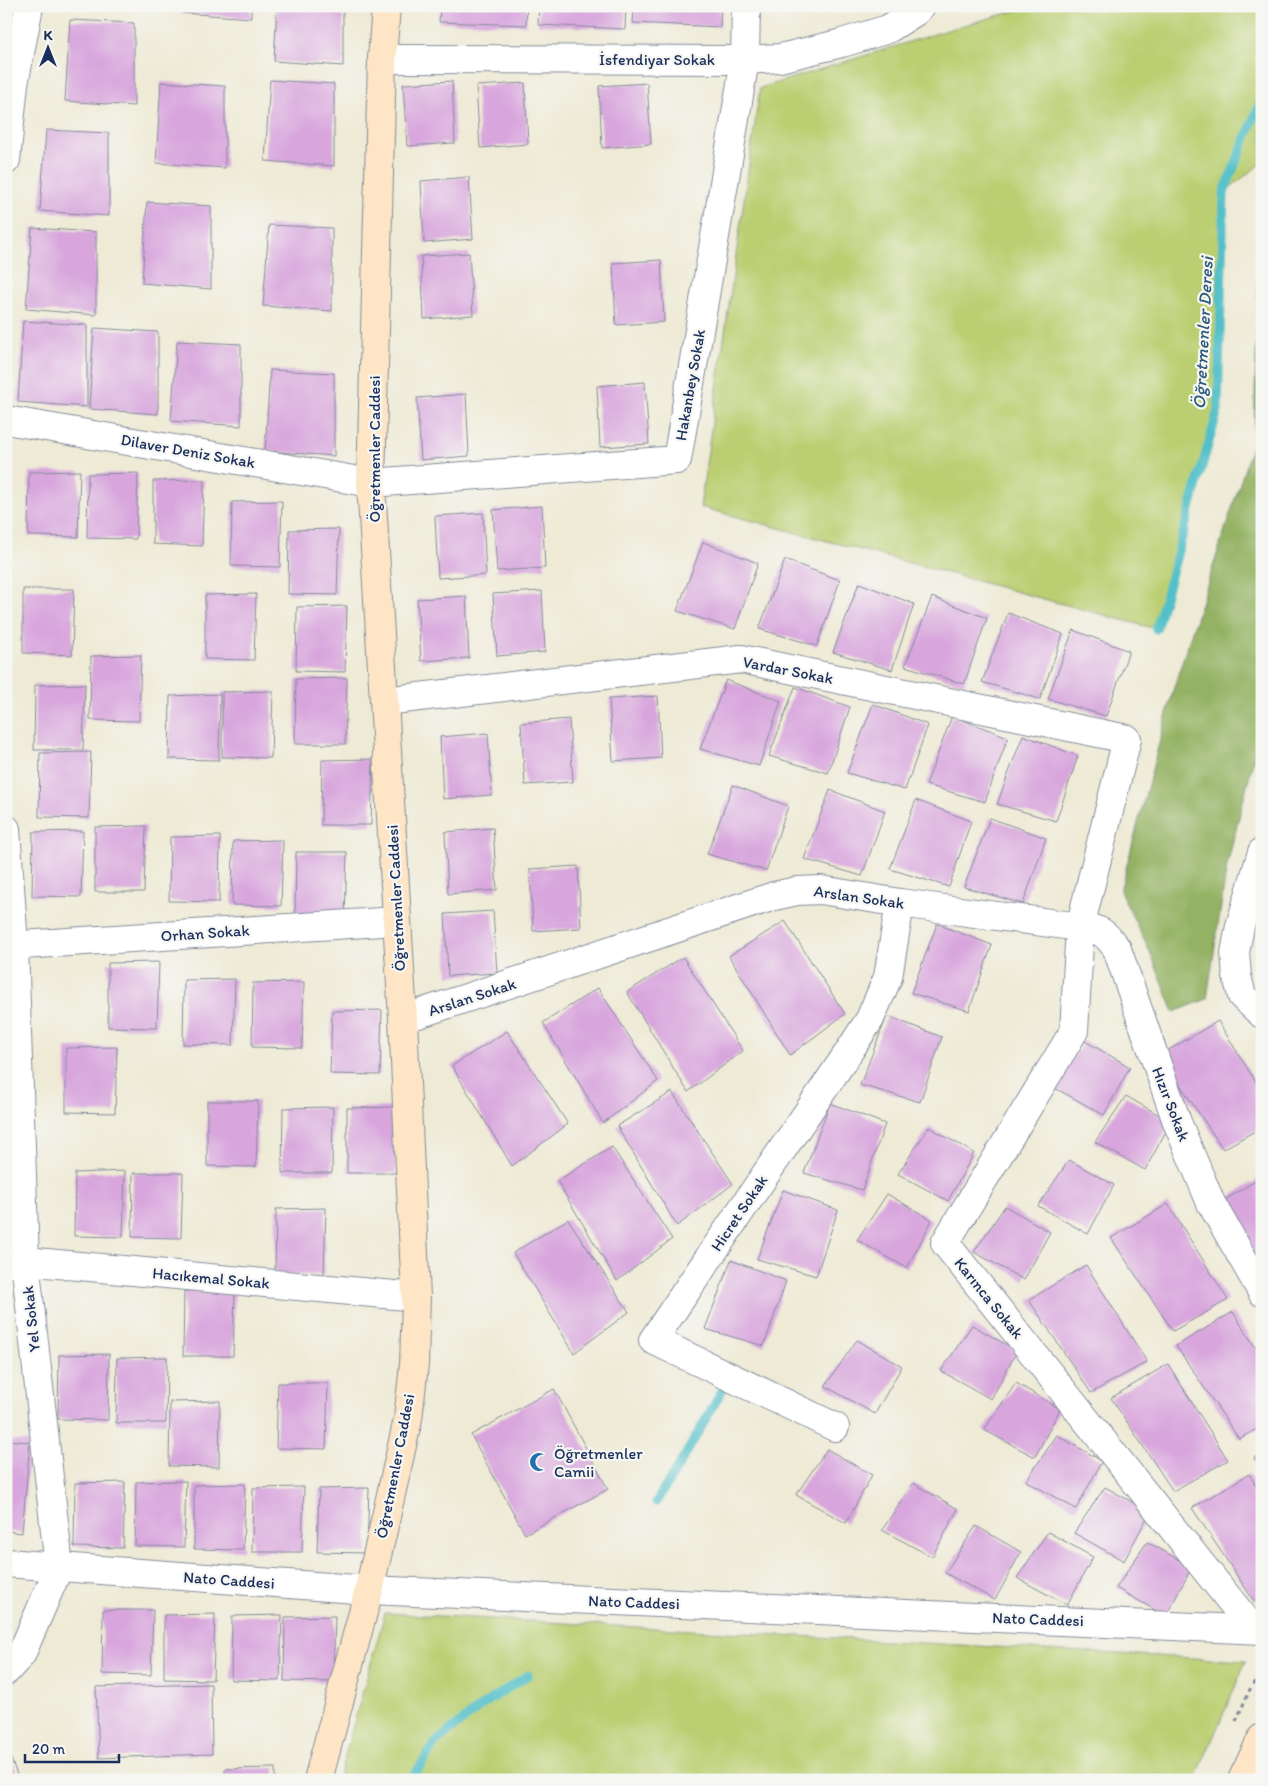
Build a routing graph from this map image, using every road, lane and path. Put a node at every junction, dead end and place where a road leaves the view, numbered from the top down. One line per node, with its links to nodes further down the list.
1 (29, 6): 7 (street)
2 (386, 6): 5 (street, Öğretmenler Caddesi)
3 (746, 6): 6 (street, Hakanbey Sokak)
4 (921, 6): 6 (street, İsfendiyar Sokak)
5 (382, 59): 6 (street, İsfendiyar Sokak); 10 (street, Öğretmenler Caddesi)
6 (745, 60): 10 (street, Hakanbey Sokak)
7 (10, 83): 8 (street)
8 (6, 160)
9 (6, 420): 10 (street, Dilaver Deniz Sokak)
10 (371, 483): 11 (street, Öğretmenler Caddesi)
11 (385, 701): 15 (street, Öğretmenler Caddesi); 16 (street, Vardar Sokak)
12 (6, 830): 17 (street, Yel Sokak)
13 (1262, 852): 18 (street)
14 (900, 903): 16 (street, Arslan Sokak); 19 (street, Arslan Sokak); 23 (street, Hicret Sokak)
15 (397, 921): 17 (street, Orhan Sokak); 19 (street, Öğretmenler Caddesi)
16 (1080, 927): 21 (street, Hızır Sokak); 27 (street, Karınca Sokak)
17 (10, 946): 20 (street, Yel Sokak)
18 (1262, 1014)
19 (403, 1019): 22 (street, Öğretmenler Caddesi)
20 (16, 1263): 22 (street, Hacıkemal Sokak); 25 (street, Yel Sokak)
21 (1262, 1292)
22 (416, 1297): 26 (street, Öğretmenler Caddesi)
23 (835, 1427)
24 (6, 1563): 25 (street, Nato Caddesi)
25 (59, 1568): 26 (street, Nato Caddesi); 28 (street)
26 (369, 1590): 27 (street, Nato Caddesi); 30 (street, Öğretmenler Caddesi)
27 (1257, 1629)
28 (6, 1671)
29 (1262, 1738): 31 (street)
30 (318, 1780)
31 (1242, 1780)

